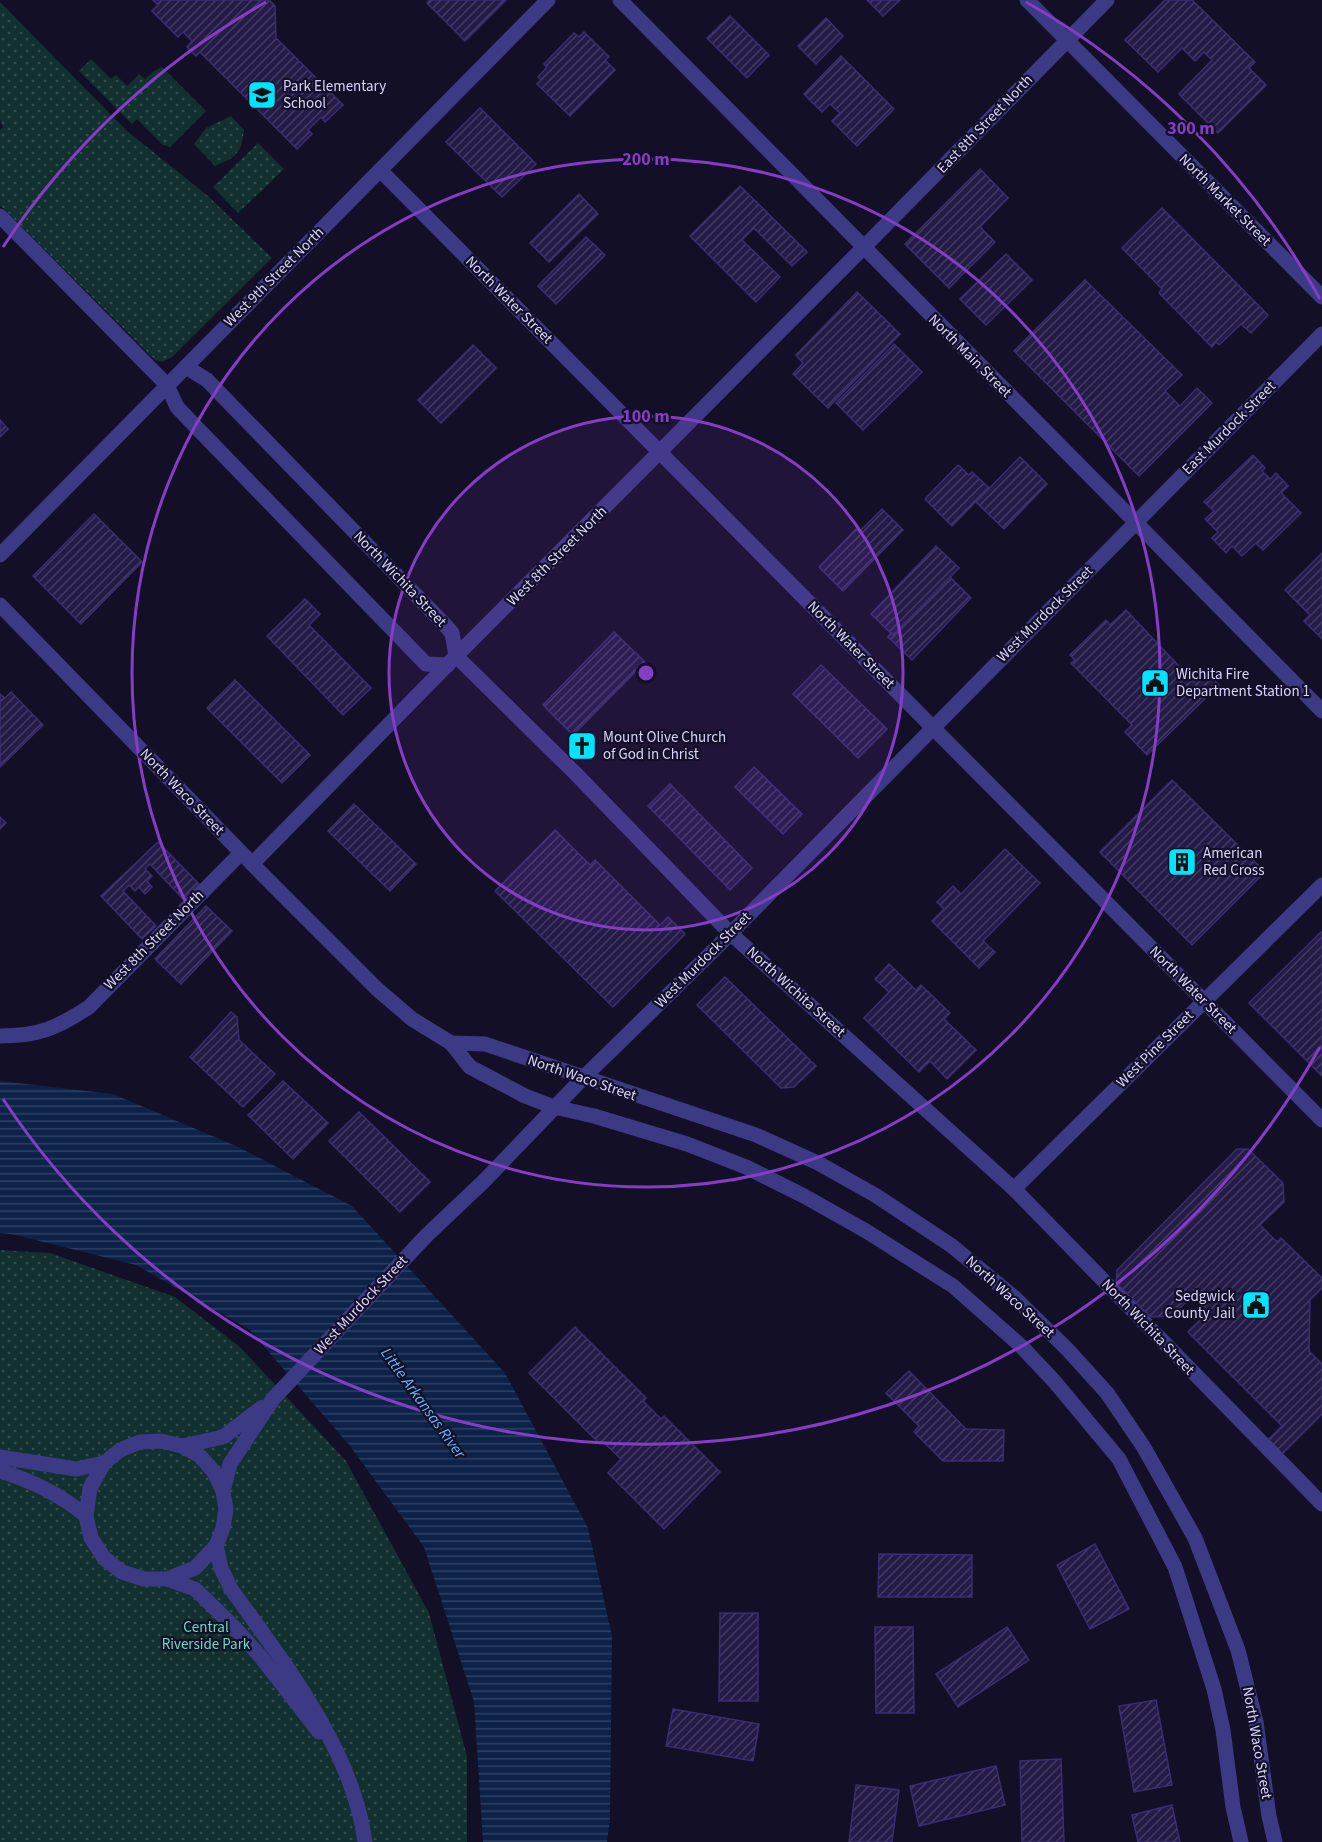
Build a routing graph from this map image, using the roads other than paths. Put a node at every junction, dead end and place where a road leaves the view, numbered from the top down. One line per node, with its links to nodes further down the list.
1 (548, 0): 6 (street, West 9th Street North)
2 (620, 0): 8 (street, North Main Street)
3 (1027, 0): 5 (street, North Market Street)
4 (1107, 0): 5 (street, East 8th Street North)
5 (1067, 40): 8 (street, East 8th Street North); 9 (street, North Market Street)
6 (380, 170): 11 (street, West 9th Street North); 13 (street, North Water Street)
7 (0, 216): 12 (street)
8 (863, 249): 13 (street, West 8th Street North); 14 (street, North Main Street)
9 (1322, 297)
10 (1322, 334): 14 (street, East Murdock Street)
11 (186, 367): 12 (street, West 9th Street North); 17 (street, North Wichita Street)
12 (167, 385): 15 (street, West 9th Street North); 17 (street)
13 (660, 452): 17 (street, West 8th Street North); 19 (street, North Water Street)
14 (1135, 523): 18 (street, North Main Street); 19 (street, West Murdock Street)
15 (0, 555)
16 (0, 605): 20 (street, North Waco Street)
17 (452, 661): 20 (street, West 8th Street North); 22 (street, North Wichita Street)
18 (1322, 711)
19 (933, 728): 22 (street, West Murdock Street); 23 (street, North Water Street)
20 (246, 858): 24 (street, West 8th Street North); 25 (street, North Waco Street)
21 (1322, 885): 23 (street, West Pine Street)
22 (730, 933): 26 (street, West Murdock Street); 29 (street, North Wichita Street)
23 (1204, 1001): 28 (street, North Water Street); 29 (street, West Pine Street)
24 (0, 1036)
25 (451, 1043): 26 (street, North Waco Street); 27 (street, North Waco Street)
26 (583, 1078): 27 (street, West Murdock Street); 43 (street, North Waco Street)
27 (554, 1107): 30 (street, West Murdock Street); 42 (street, North Waco Street)
28 (1322, 1120)
29 (1014, 1190): 36 (street, North Wichita Street)
30 (273, 1399): 31 (street, West Murdock Street); 35 (street, West Murdock Street)
31 (182, 1446): 33 (street, West Murdock Street); 35 (street, West Murdock Street)
32 (0, 1457): 33 (street)
33 (104, 1463): 37 (street, West Murdock Street)
34 (0, 1471): 37 (street)
35 (223, 1491): 38 (street, West Murdock Street)
36 (1322, 1504)
37 (86, 1516): 39 (street, West Murdock Street)
38 (216, 1546): 39 (street, West Murdock Street); 40 (street)
39 (167, 1579): 40 (street)
40 (342, 1761): 41 (street)
41 (365, 1842)
42 (1241, 1842)
43 (1275, 1842)

